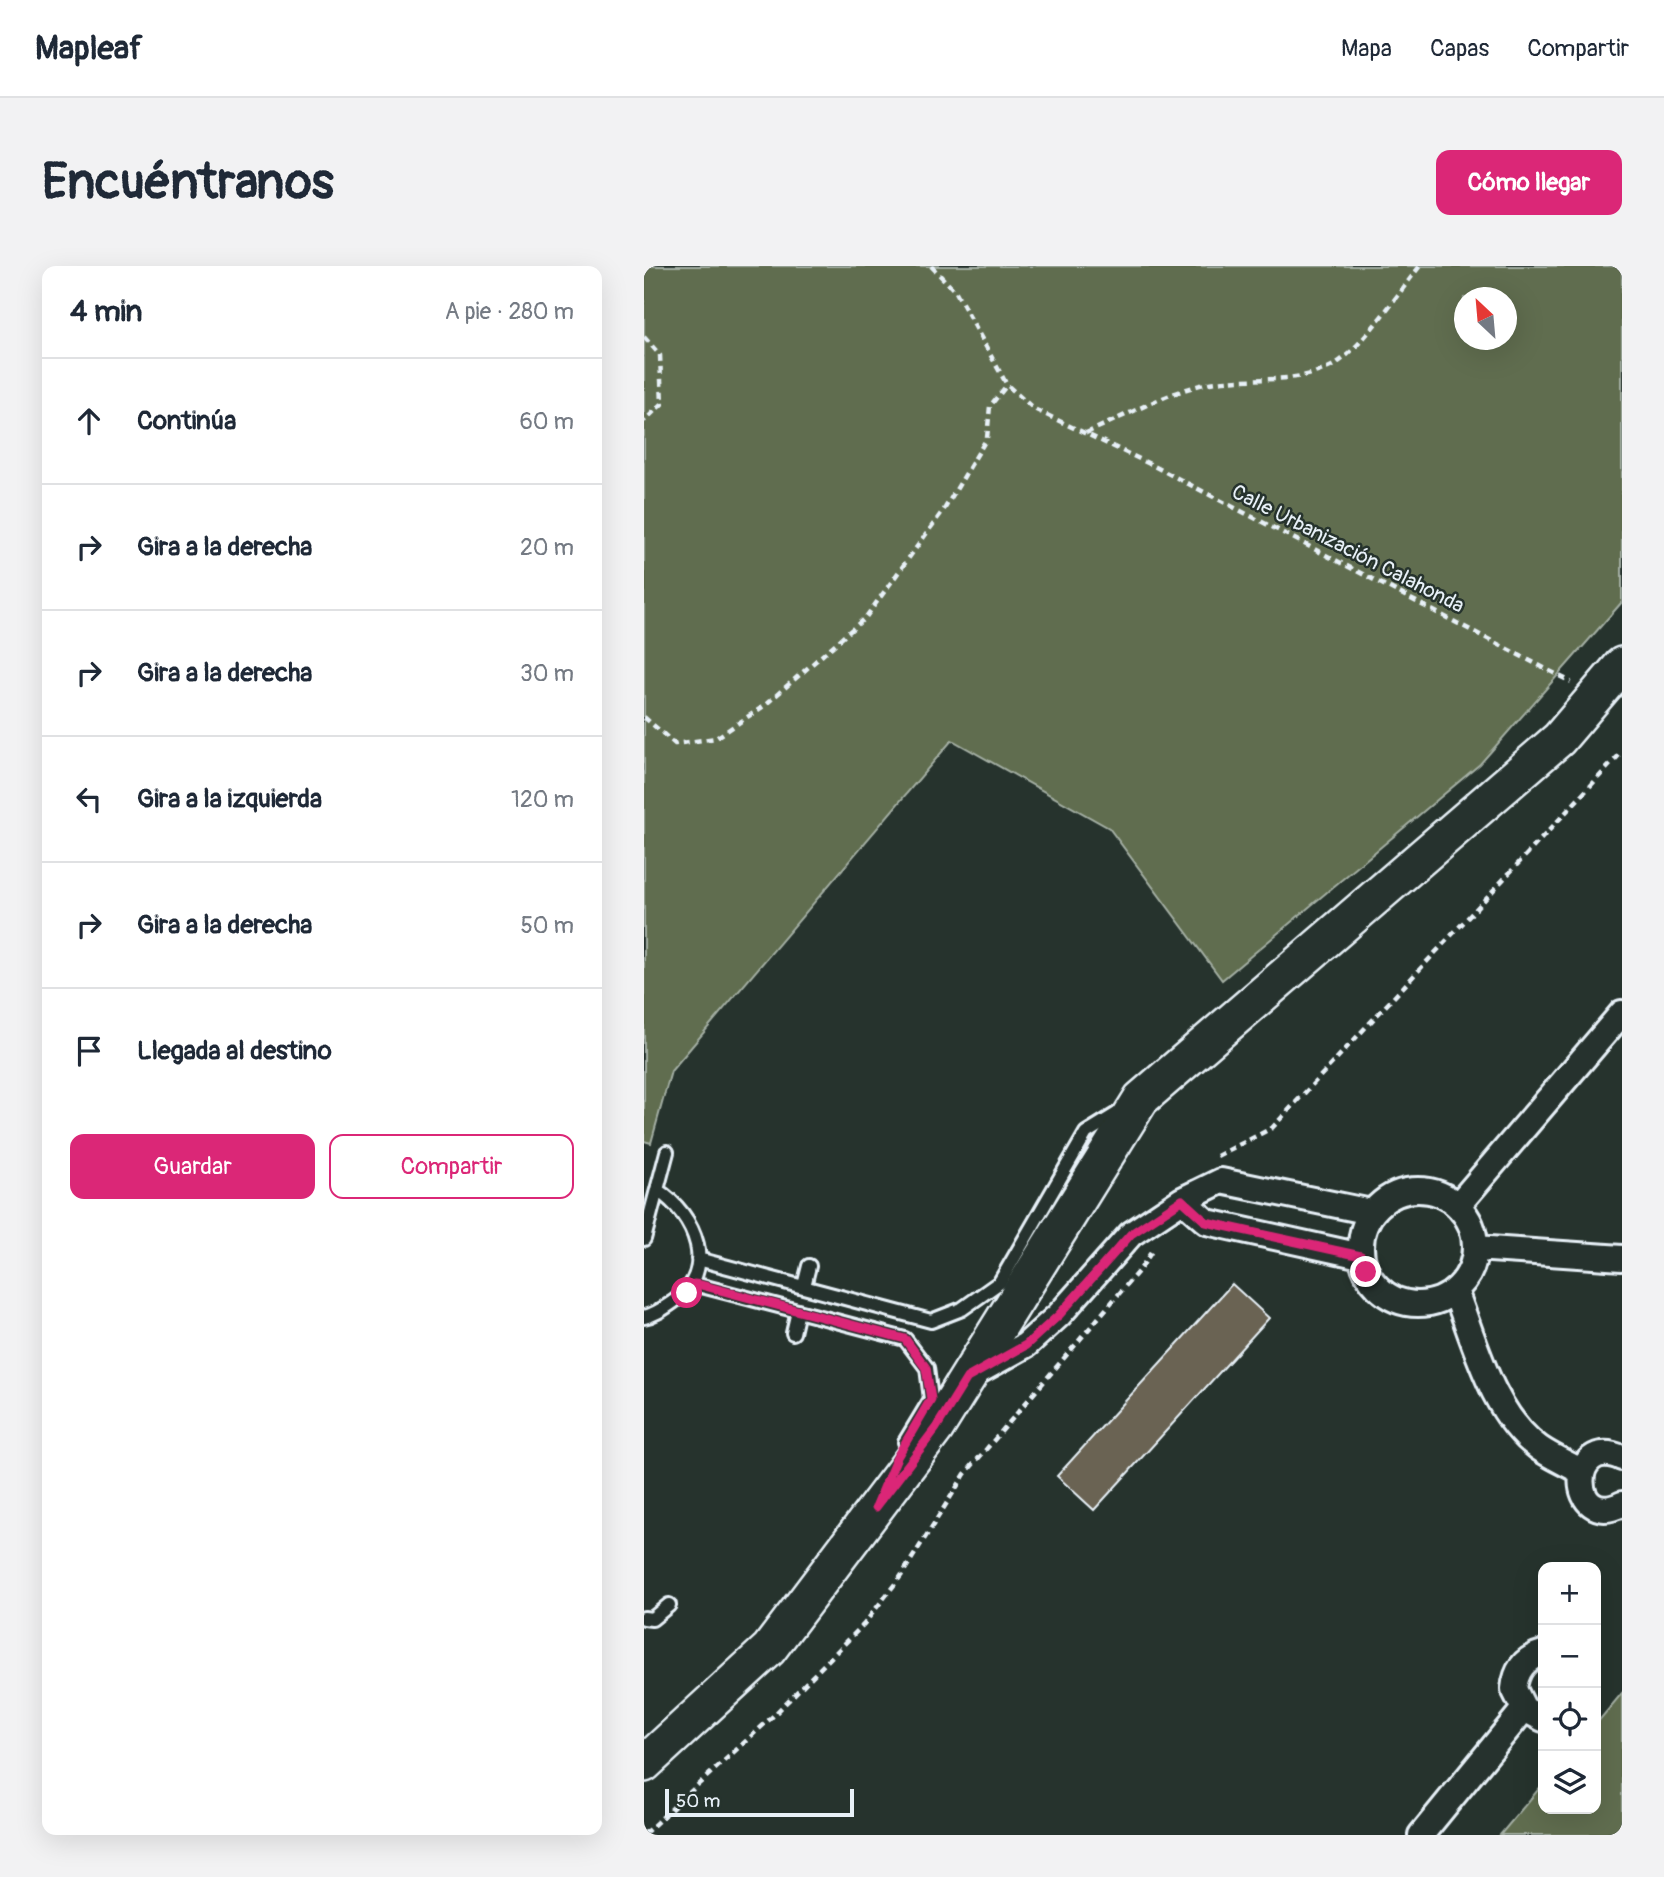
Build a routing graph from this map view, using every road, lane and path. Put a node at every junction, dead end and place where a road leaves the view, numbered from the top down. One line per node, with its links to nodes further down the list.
1 (931, 266): 4 (path, Calle Urbanización Calahonda)
2 (1420, 266): 6 (path)
3 (644, 337): 5 (path)
4 (1007, 385): 6 (path, Calle Urbanización Calahonda); 9 (path)
5 (644, 421)
6 (1086, 433): 8 (path, Calle Urbanización Calahonda)
7 (1622, 665): 8 (main road)
8 (1594, 695): 11 (main road)
9 (644, 717)
10 (1622, 1013): 15 (street)
11 (1141, 1099): 24 (lane); 29 (main road)
12 (667, 1152): 13 (lane)
13 (657, 1190): 17 (lane); 21 (lane)
14 (1182, 1200): 16 (street); 19 (street); 29 (street)
15 (1458, 1205): 16 (street); 18 (street)
16 (1371, 1212): 19 (street)
17 (644, 1239)
18 (1475, 1248): 20 (street); 25 (street)
19 (1361, 1256): 25 (street)
20 (1622, 1258)
21 (698, 1259): 23 (lane); 24 (lane)
22 (809, 1266): 24 (lane)
23 (694, 1284): 26 (lane); 27 (lane)
24 (804, 1286)
25 (1455, 1290): 31 (street)
26 (798, 1311): 28 (lane); 33 (lane)
27 (644, 1317)
28 (793, 1333)
29 (967, 1378): 33 (main road)
30 (1622, 1458): 31 (street)
31 (1582, 1472): 32 (street)
32 (1622, 1504)
33 (876, 1507): 39 (main road)
34 (668, 1605): 35 (lane)
35 (644, 1618)
36 (1538, 1655): 37 (street)
37 (1534, 1714): 41 (street)
38 (770, 1719): 40 (path)
39 (644, 1764)
40 (644, 1834)
41 (1421, 1835)

